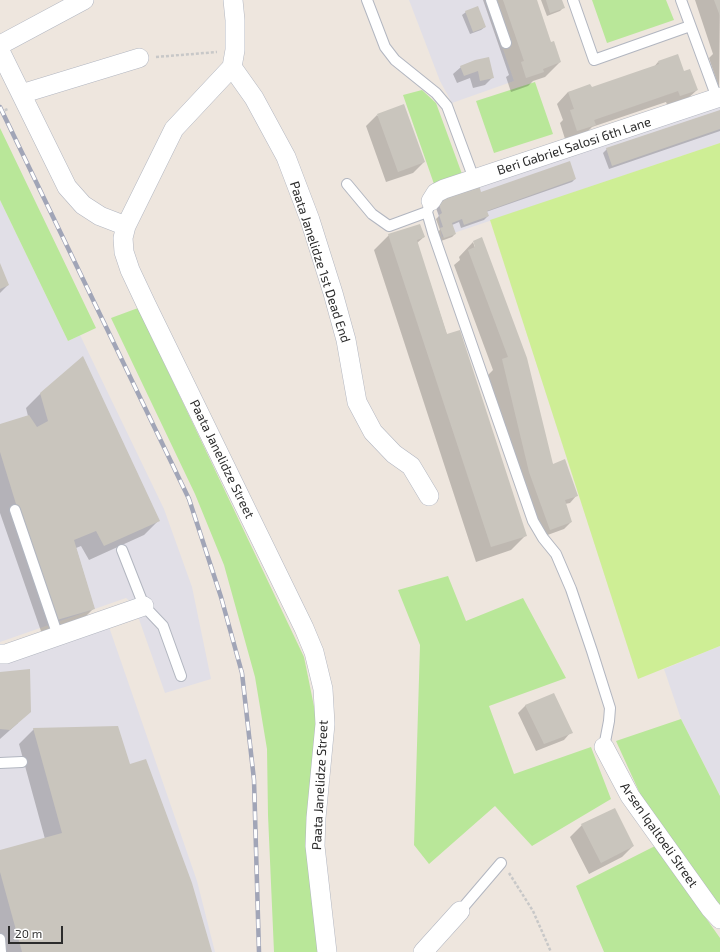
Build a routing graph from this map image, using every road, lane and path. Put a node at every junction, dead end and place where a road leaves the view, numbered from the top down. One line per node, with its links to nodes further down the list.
1 (84, 0): 9 (street)
2 (233, 0): 12 (street)
3 (367, 0): 15 (lane)
4 (491, 0): 8 (lane)
5 (573, 0): 7 (lane)
6 (681, 0): 7 (lane)
7 (690, 26): 14 (lane)
8 (506, 43)
9 (0, 45)
10 (0, 51): 13 (street)
11 (140, 58): 12 (path); 13 (street)
12 (233, 58): 18 (street, Paata Janelidze Street); 19 (street, Paata Janelidze 1st Dead End)
13 (21, 94): 18 (street)
14 (718, 98): 15 (street, Beri Gabriel Salosi 6th Lane)
15 (474, 179): 17 (street, Beri Gabriel Salosi 6th Lane)
16 (347, 184): 17 (lane)
17 (429, 206): 26 (lane)
18 (126, 226): 34 (street, Paata Janelidze Street)
19 (429, 496)
20 (15, 510): 23 (lane)
21 (122, 550): 22 (lane)
22 (144, 606): 23 (street); 25 (lane)
23 (58, 636): 24 (street)
24 (0, 654)
25 (181, 676)
26 (604, 747): 31 (street, Arsen Iqaltoeli Street)
27 (22, 762): 28 (lane)
28 (0, 763)
29 (501, 862): 30 (lane); 36 (path)
30 (460, 911): 35 (street)
31 (720, 919)
32 (0, 939): 33 (lane)
33 (1, 952)
34 (327, 952)
35 (423, 952)
36 (551, 952)

